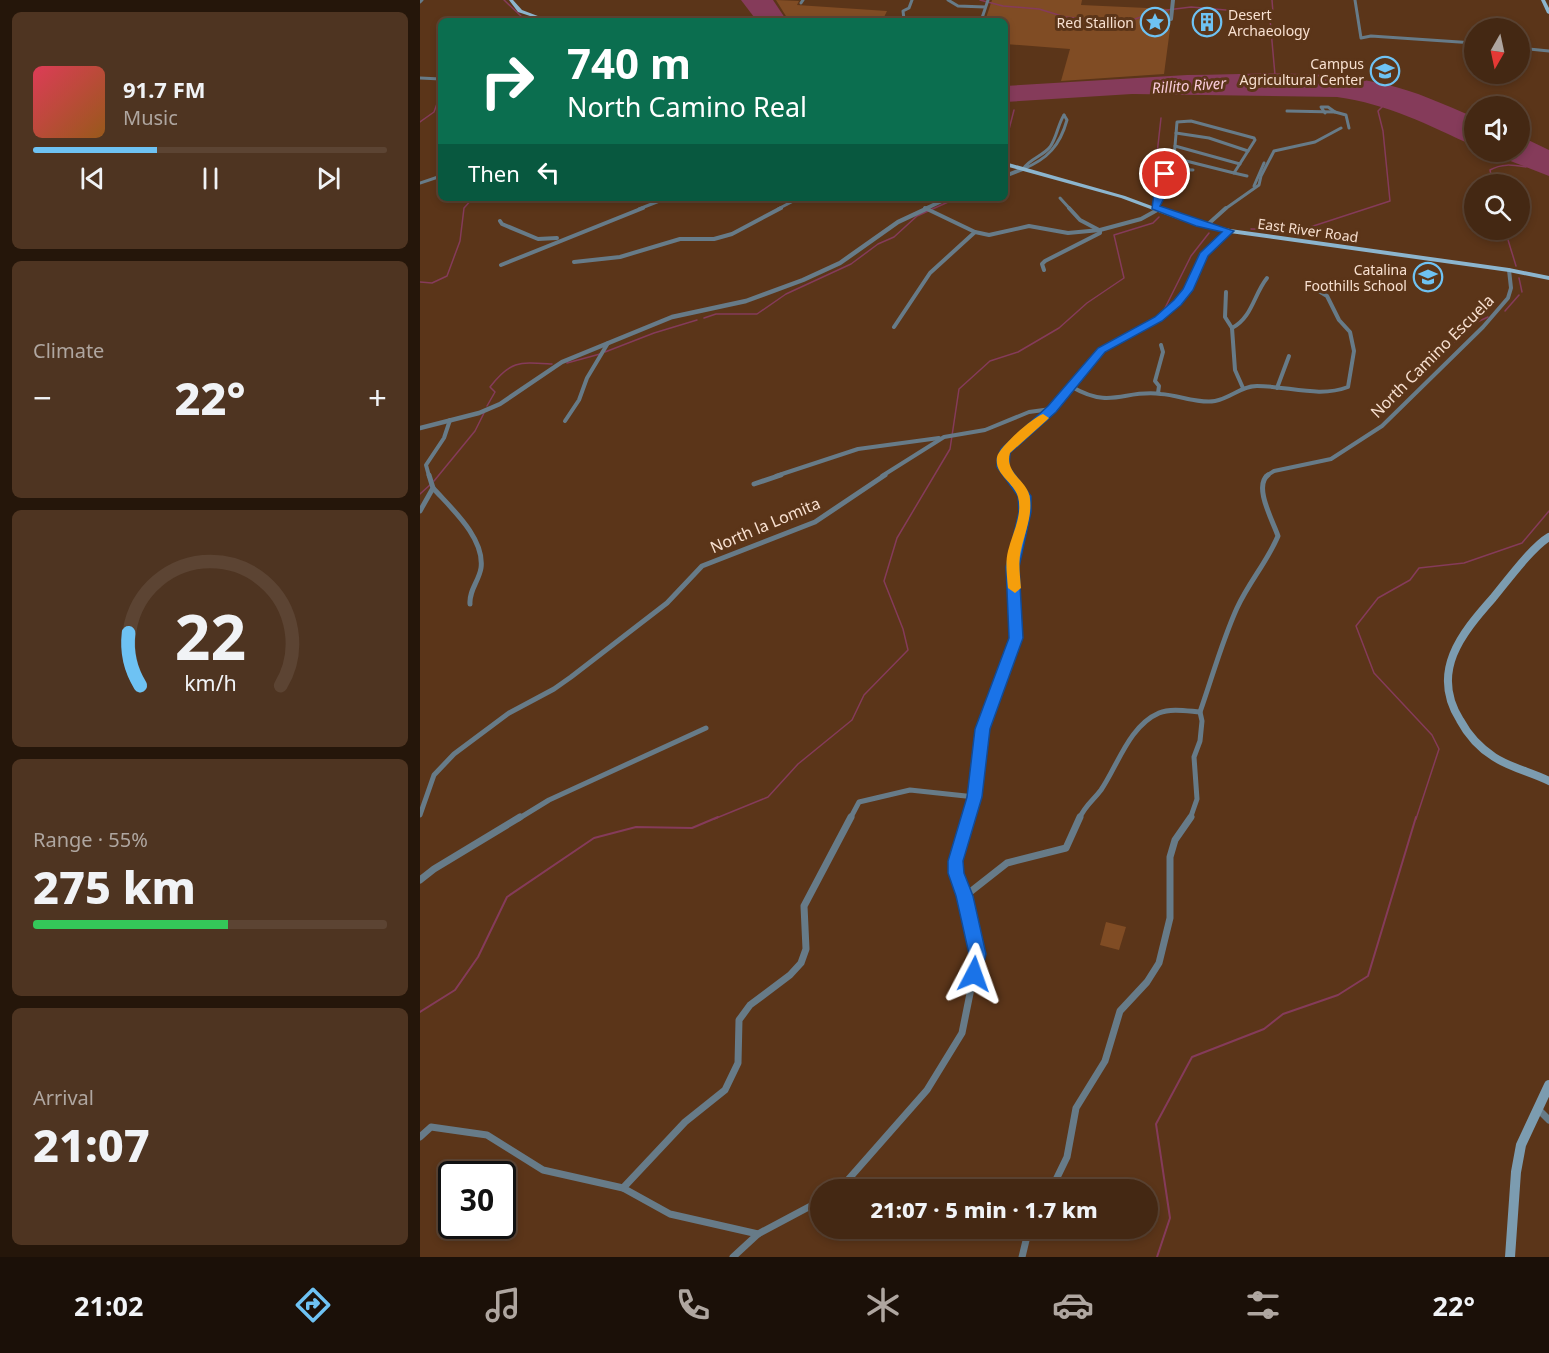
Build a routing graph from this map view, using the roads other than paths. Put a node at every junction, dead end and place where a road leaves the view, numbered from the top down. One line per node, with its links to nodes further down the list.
1 (511, 0): 10 (main road)
2 (517, 0): 10 (main road)
3 (912, 0): 13 (street)
4 (948, 0): 9 (street)
5 (988, 0): 9 (street)
6 (1173, 0): 15 (street)
7 (1355, 0): 16 (street)
8 (1544, 0): 11 (main road)
9 (985, 7): 14 (street)
10 (527, 13): 12 (main road)
11 (1549, 13)
12 (541, 18)
13 (904, 18)
14 (982, 18)
15 (1171, 19)
16 (1464, 42)
17 (1530, 49): 18 (street)
18 (1549, 51)
19 (420, 78): 20 (street)
20 (438, 79)
21 (1287, 111): 22 (street)
22 (1335, 112): 23 (street)
23 (1349, 128)
24 (1176, 133): 25 (street); 26 (street); 26 (street)
25 (1175, 146): 27 (street); 29 (street)
26 (1248, 151): 29 (street)
27 (1174, 158): 28 (street)
28 (1198, 164): 32 (street); 43 (street)
29 (1240, 164): 32 (street)
30 (1008, 165): 31 (main road, East River Road)
31 (1023, 169): 31 (street); 33 (street); 43 (main road, East River Road)
32 (1234, 172): 34 (street)
33 (1008, 175)
34 (1248, 176)
35 (438, 177): 36 (street)
36 (420, 183)
37 (1251, 190): 37 (street); 45 (street)
38 (1060, 198): 46 (street)
39 (659, 201): 49 (street)
40 (793, 201): 50 (street)
41 (941, 201): 42 (street)
42 (925, 208): 48 (street); 61 (street)
43 (1157, 208): 45 (main road, East River Road); 46 (street)
44 (500, 220): 49 (street)
45 (1206, 226): 47 (main road, East River Road)
46 (1100, 230): 48 (street); 52 (street)
47 (1230, 231): 53 (main road, East River Road); 64 (street)
48 (975, 232): 59 (street)
49 (565, 237): 51 (street)
50 (574, 262)
51 (501, 265)
52 (1044, 270)
53 (1509, 270): 54 (main road, East River Road); 56 (main road, East River Road); 78 (street, North Camino Escuela)
54 (1549, 273)
55 (1267, 278): 60 (street)
56 (1549, 278)
57 (1307, 284): 66 (street)
58 (1226, 292): 60 (street)
59 (894, 327)
60 (1232, 328): 65 (street)
61 (608, 343): 69 (street); 70 (street)
62 (1161, 345): 67 (street)
63 (1289, 356): 66 (street)
64 (1072, 387): 67 (street); 68 (street)
65 (1242, 388): 66 (street); 67 (street)
66 (1277, 388)
67 (1158, 393)
68 (1052, 409): 72 (street, North la Lomita); 81 (street)
69 (450, 420): 71 (street); 74 (street)
70 (565, 421)
71 (420, 428)
72 (944, 437): 73 (street); 82 (street, North la Lomita)
73 (754, 484)
74 (433, 488): 75 (street); 77 (street)
75 (420, 511)
76 (1549, 537): 80 (main road)
77 (470, 604)
78 (1200, 711): 84 (street); 90 (street, North Camino Escuela)
79 (706, 728): 83 (street)
80 (1549, 781)
81 (975, 797): 84 (street); 91 (street)
82 (420, 815)
83 (420, 880)
84 (964, 896): 89 (street)
85 (1549, 1085): 86 (main road)
86 (1538, 1109): 87 (street); 97 (main road)
87 (1549, 1120)
88 (420, 1137): 91 (street)
89 (849, 1179)
90 (1057, 1179)
91 (623, 1188): 93 (street)
92 (810, 1206): 93 (street)
93 (758, 1234): 95 (street)
94 (1026, 1239): 96 (street)
95 (733, 1257)
96 (1022, 1257)
97 (1510, 1257)

